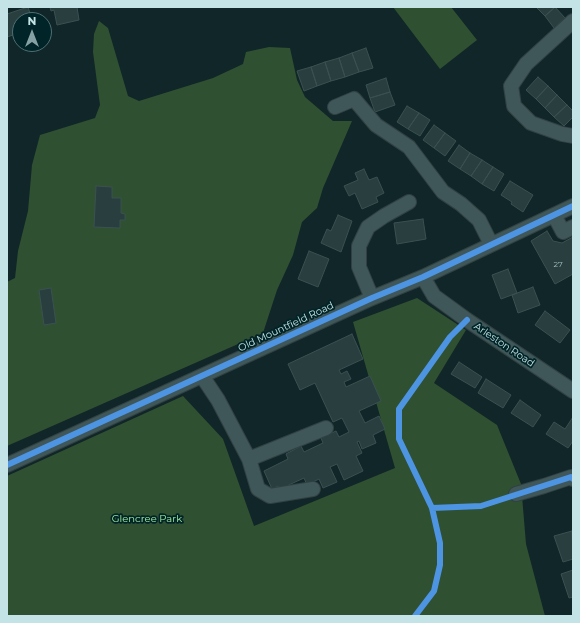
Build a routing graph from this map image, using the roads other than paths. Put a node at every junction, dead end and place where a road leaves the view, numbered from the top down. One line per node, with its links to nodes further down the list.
1 (573, 21): 3 (street)
2 (336, 107): 8 (street)
3 (573, 136)
4 (409, 202): 10 (street)
5 (573, 206): 6 (street, Old Mountfield Road)
6 (554, 215): 7 (street); 8 (street, Old Mountfield Road)
7 (573, 226)
8 (491, 244): 9 (street, Old Mountfield Road)
9 (423, 277): 10 (street, Old Mountfield Road); 12 (street, Arleston Road)
10 (372, 298): 11 (street, Old Mountfield Road)
11 (202, 376): 14 (street); 15 (street, Old Mountfield Road)
12 (573, 391)
13 (326, 428): 14 (street)
14 (249, 459): 17 (street)
15 (7, 465)
16 (573, 479): 18 (street)
17 (313, 489)
18 (516, 494)

